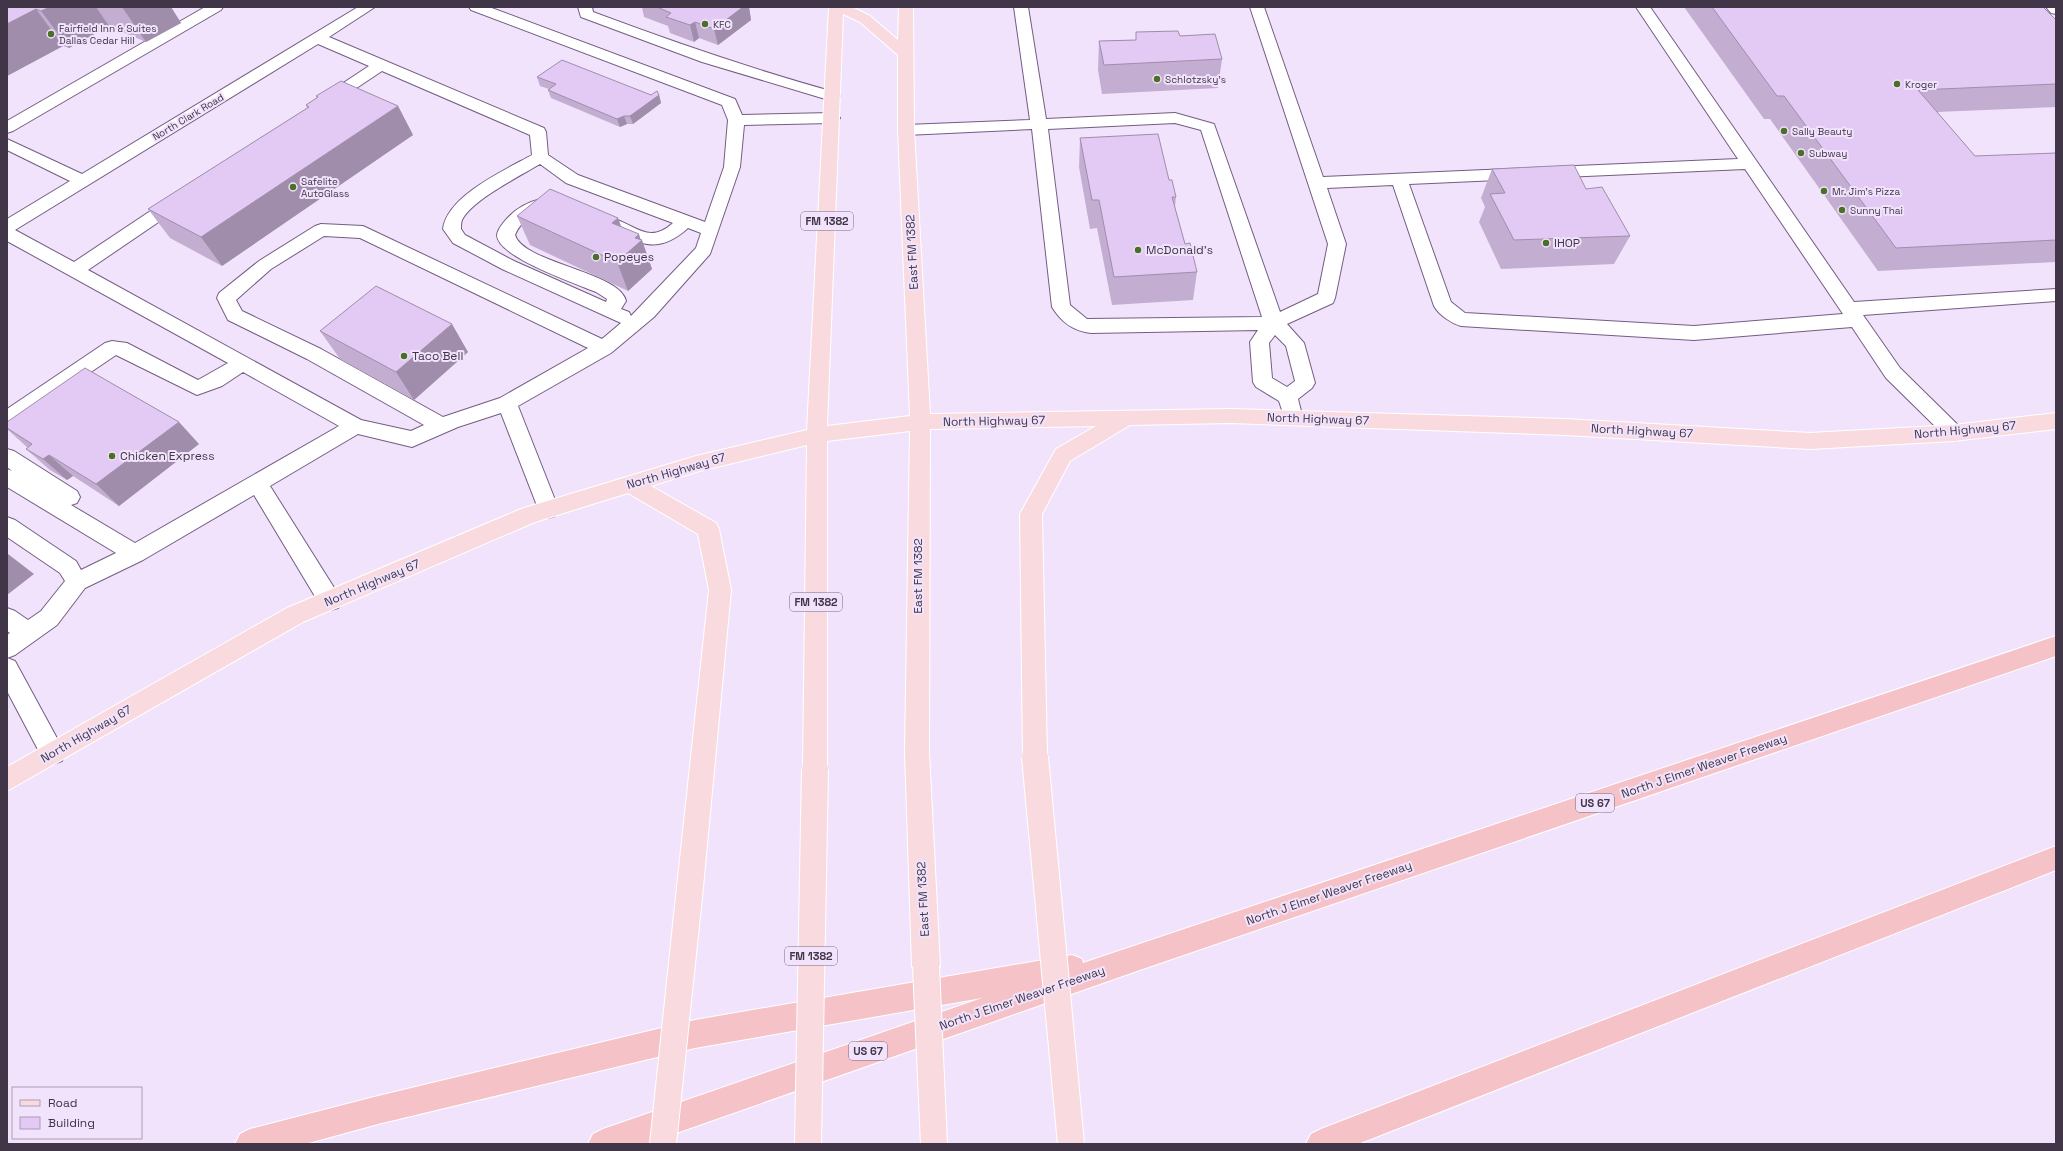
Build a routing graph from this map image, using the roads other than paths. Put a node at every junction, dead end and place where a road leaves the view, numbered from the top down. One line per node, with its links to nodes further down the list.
1 (216, 7): 21 (street)
2 (368, 7): 13 (street, North Clark Road)
3 (476, 7): 19 (street)
4 (585, 7): 16 (street)
5 (836, 7): 16 (main road, FM 1382)
6 (841, 7): 14 (main road)
7 (906, 7): 14 (main road, East FM 1382)
8 (1021, 7): 20 (street)
9 (1257, 7): 28 (street)
10 (1642, 7): 25 (street)
11 (2053, 7): 12 (street)
12 (2056, 10)
13 (317, 38): 15 (street); 27 (street, North Clark Road)
14 (906, 53): 22 (main road, East FM 1382)
15 (381, 65): 17 (street); 24 (street)
16 (832, 96): 18 (main road, FM 1382)
17 (309, 113)
18 (832, 118): 19 (street); 56 (main road, FM 1382)
19 (736, 120): 34 (street)
20 (1039, 124): 22 (street); 41 (street); 41 (street)
21 (7, 128)
22 (906, 130): 51 (main road, East FM 1382)
23 (7, 144): 27 (street)
24 (540, 157): 32 (street); 38 (street)
25 (1750, 164): 26 (street); 39 (street)
26 (1399, 179): 28 (street); 39 (street)
27 (83, 181): 33 (street, North Clark Road)
28 (1317, 183): 41 (street)
29 (192, 192): 36 (street)
30 (561, 203): 38 (street)
31 (596, 218): 32 (street)
32 (686, 220): 34 (street)
33 (7, 227)
34 (710, 230): 40 (street)
35 (7, 232): 36 (street)
36 (75, 270): 44 (street)
37 (2056, 295): 39 (street)
38 (610, 312): 40 (street)
39 (1852, 314): 54 (street)
40 (634, 323): 42 (street)
41 (1274, 323): 45 (street); 45 (street)
42 (604, 348): 46 (street); 53 (street)
43 (126, 351): 44 (street); 49 (street); 55 (street)
44 (241, 363): 52 (street)
45 (1288, 397): 48 (street)
46 (507, 403): 53 (street); 61 (street)
47 (1126, 418): 48 (main road, North Highway 67); 51 (main road, North Highway 67); 81 (main road, bridge)
48 (1293, 418): 54 (main road, North Highway 67)
49 (7, 419)
50 (2056, 421): 54 (main road, North Highway 67)
51 (920, 422): 56 (main road, North Highway 67); 80 (main road, East FM 1382, bridge)
52 (356, 426): 53 (street); 59 (street)
53 (442, 426)
54 (1954, 433)
55 (7, 434)
56 (817, 434): 60 (main road, North Highway 67); 79 (main road, FM 1382, bridge)
57 (7, 457): 63 (street)
58 (7, 477): 63 (street)
59 (258, 483): 64 (street); 66 (street)
60 (630, 484): 61 (main road, North Highway 67); 78 (main road, bridge)
61 (548, 510): 66 (main road, North Highway 67)
62 (7, 526): 65 (street)
63 (104, 536): 64 (street)
64 (134, 554): 65 (street)
65 (77, 582): 68 (street)
66 (330, 601): 72 (main road, North Highway 67)
67 (7, 618): 68 (street)
68 (28, 633): 70 (street)
69 (2056, 646): 75 (highway, North J Elmer Weaver Freeway / US 67)
70 (7, 648)
71 (7, 668): 72 (street)
72 (53, 753): 73 (main road, North Highway 67)
73 (7, 780)
74 (2056, 858): 82 (highway)
75 (1134, 959): 76 (highway); 77 (highway, North J Elmer Weaver Freeway / US 67)
76 (250, 1144)
77 (603, 1144)
78 (663, 1144)
79 (808, 1144)
80 (934, 1144)
81 (1070, 1144)
82 (1321, 1144)

